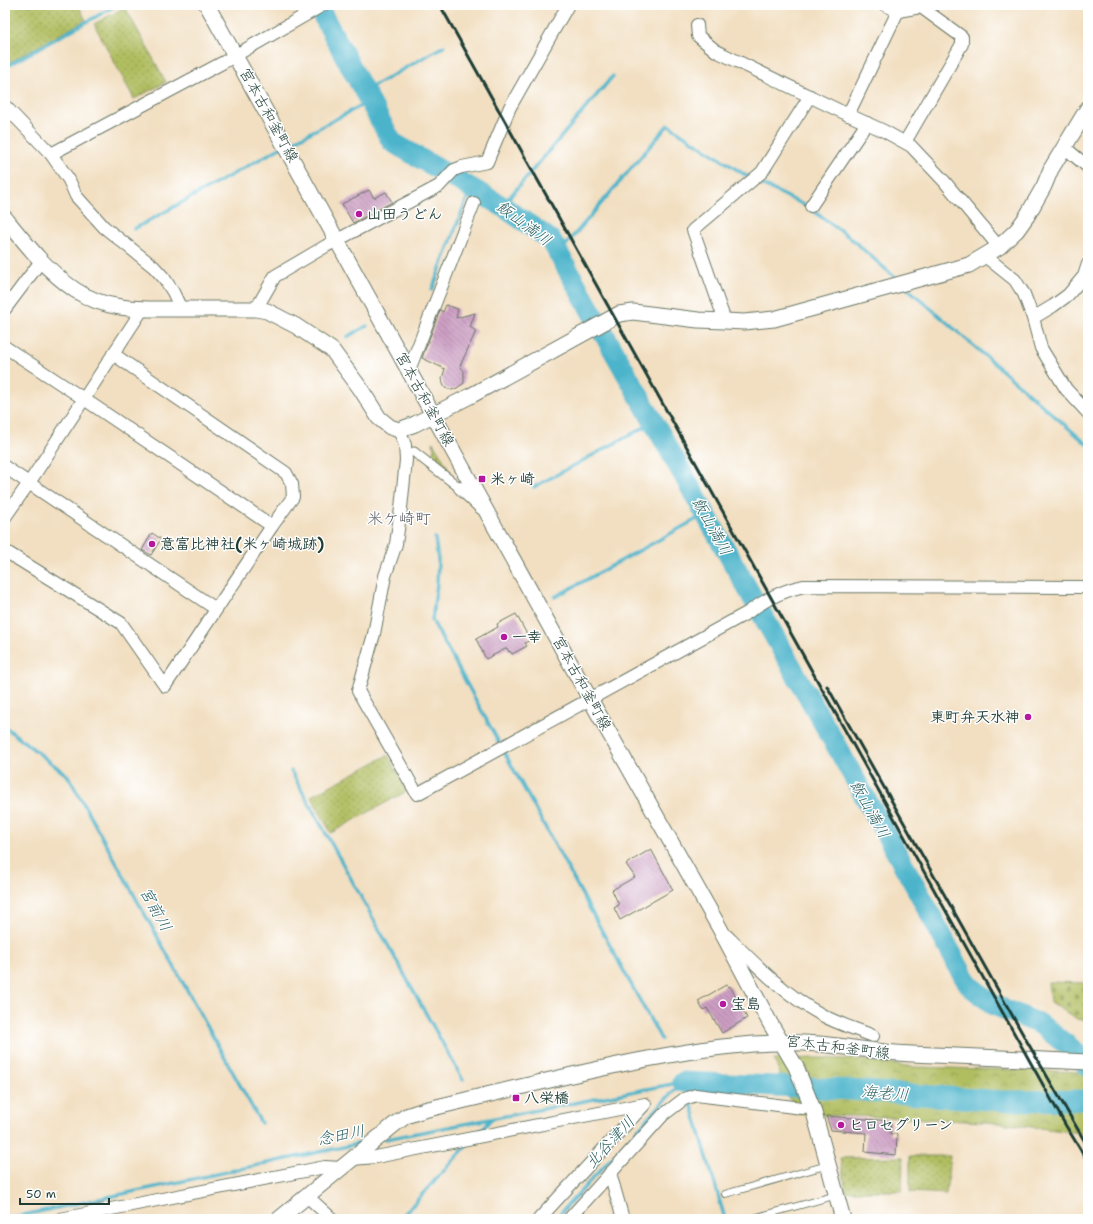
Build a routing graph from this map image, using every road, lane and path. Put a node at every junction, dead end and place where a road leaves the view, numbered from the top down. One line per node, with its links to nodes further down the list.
1 (208, 5): 7 (street, 宮本古和釜町線)
2 (568, 5): 20 (street)
3 (885, 5): 5 (street)
4 (318, 8): 7 (street)
5 (898, 12): 11 (street); 13 (street)
6 (697, 25): 8 (street)
7 (236, 55): 15 (street); 20 (street, 宮本古和釜町線)
8 (810, 96): 11 (street); 30 (street)
9 (5, 106): 15 (street)
10 (1088, 108): 14 (street)
11 (848, 115): 12 (street)
12 (867, 123): 13 (street); 18 (street)
13 (905, 142): 21 (street)
14 (1064, 147): 16 (street); 21 (street)
15 (51, 154): 25 (street)
16 (1088, 167)
17 (474, 203): 33 (street)
18 (811, 206)
19 (5, 218): 23 (street)
20 (337, 240): 26 (street); 33 (street, 宮本古和釜町線)
21 (999, 247): 22 (street)
22 (985, 256): 29 (street); 30 (street)
23 (41, 261): 27 (street); 28 (street)
24 (1088, 264): 29 (street)
25 (181, 309): 26 (street); 28 (street)
26 (256, 309): 37 (street)
27 (5, 310)
28 (142, 310): 32 (street)
29 (1033, 318): 35 (street)
30 (725, 321): 36 (street)
31 (5, 347): 34 (street)
32 (114, 354): 34 (street); 44 (street)
33 (409, 370): 36 (street, 宮本古和釜町線)
34 (84, 399): 40 (street); 44 (street)
35 (1088, 413)
36 (434, 414): 37 (street); 43 (street, 宮本古和釜町線)
37 (399, 430): 38 (street)
38 (409, 449): 41 (street); 48 (street)
39 (5, 467): 40 (street)
40 (29, 483): 42 (street); 47 (street)
41 (460, 488): 43 (street)
42 (5, 517)
43 (493, 522): 48 (street, 宮本古和釜町線)
44 (272, 526): 47 (street)
45 (5, 551): 47 (street)
46 (1088, 587): 48 (street)
47 (216, 609)
48 (590, 700): 49 (street, 宮本古和釜町線)
49 (719, 927): 50 (street); 51 (street, 宮本古和釜町線)
50 (873, 1036)
51 (781, 1043): 52 (street, 宮本古和釜町線); 53 (street); 54 (street)
52 (1088, 1062)
53 (806, 1104): 55 (street); 56 (street)
54 (351, 1160): 59 (street); 60 (street); 63 (street)
55 (828, 1165): 57 (lane); 58 (street)
56 (610, 1173): 64 (street); 65 (street)
57 (725, 1194)
58 (837, 1195): 66 (lane); 67 (street)
59 (307, 1196): 61 (street); 62 (street)
60 (60, 1219)
61 (279, 1219)
62 (332, 1219)
63 (539, 1219)
64 (569, 1219)
65 (623, 1219)
66 (750, 1219)
67 (843, 1219)

